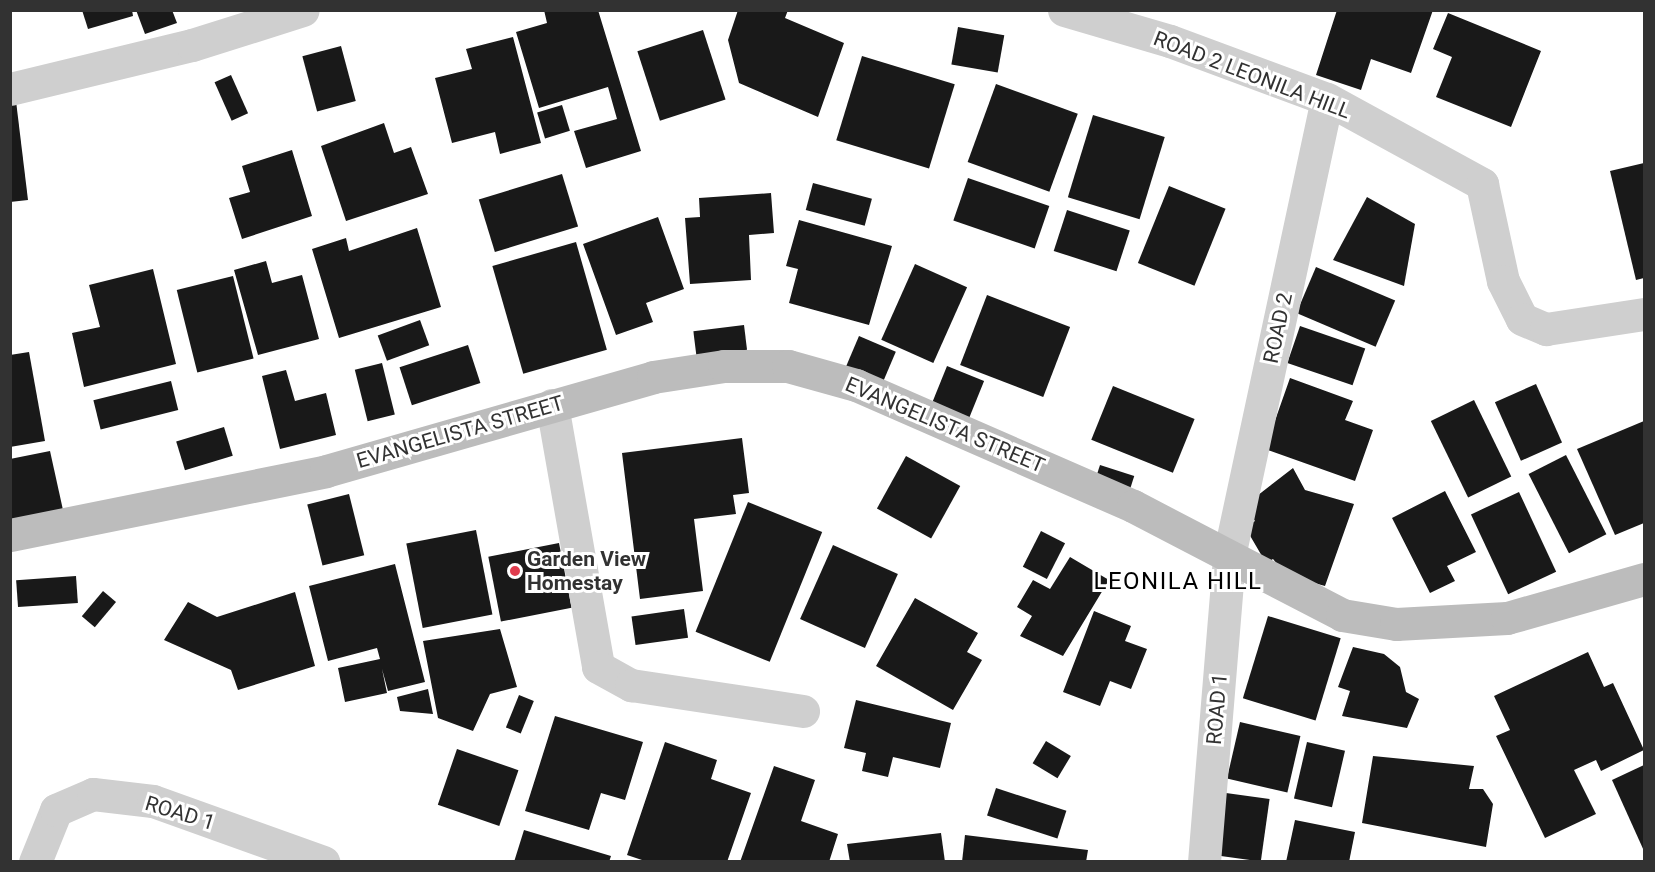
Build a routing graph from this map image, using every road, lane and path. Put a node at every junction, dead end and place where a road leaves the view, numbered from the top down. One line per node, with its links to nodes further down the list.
1 (303, 10): 3 (street)
2 (1064, 10): 4 (street, ROAD 2 LEONILA HILL)
3 (10, 89)
4 (1327, 99): 5 (street, ROAD 2 LEONILA HILL); 8 (street, ROAD 2)
5 (1644, 314)
6 (552, 405): 7 (street, EVANGELISTA STREET); 8 (street, EVANGELISTA STREET); 10 (street)
7 (10, 535)
8 (1229, 556): 9 (street, EVANGELISTA STREET); 13 (street, ROAD 1)
9 (1644, 579)
10 (803, 711)
11 (35, 861): 12 (street, ROAD 1)
12 (322, 861)
13 (1204, 861)

